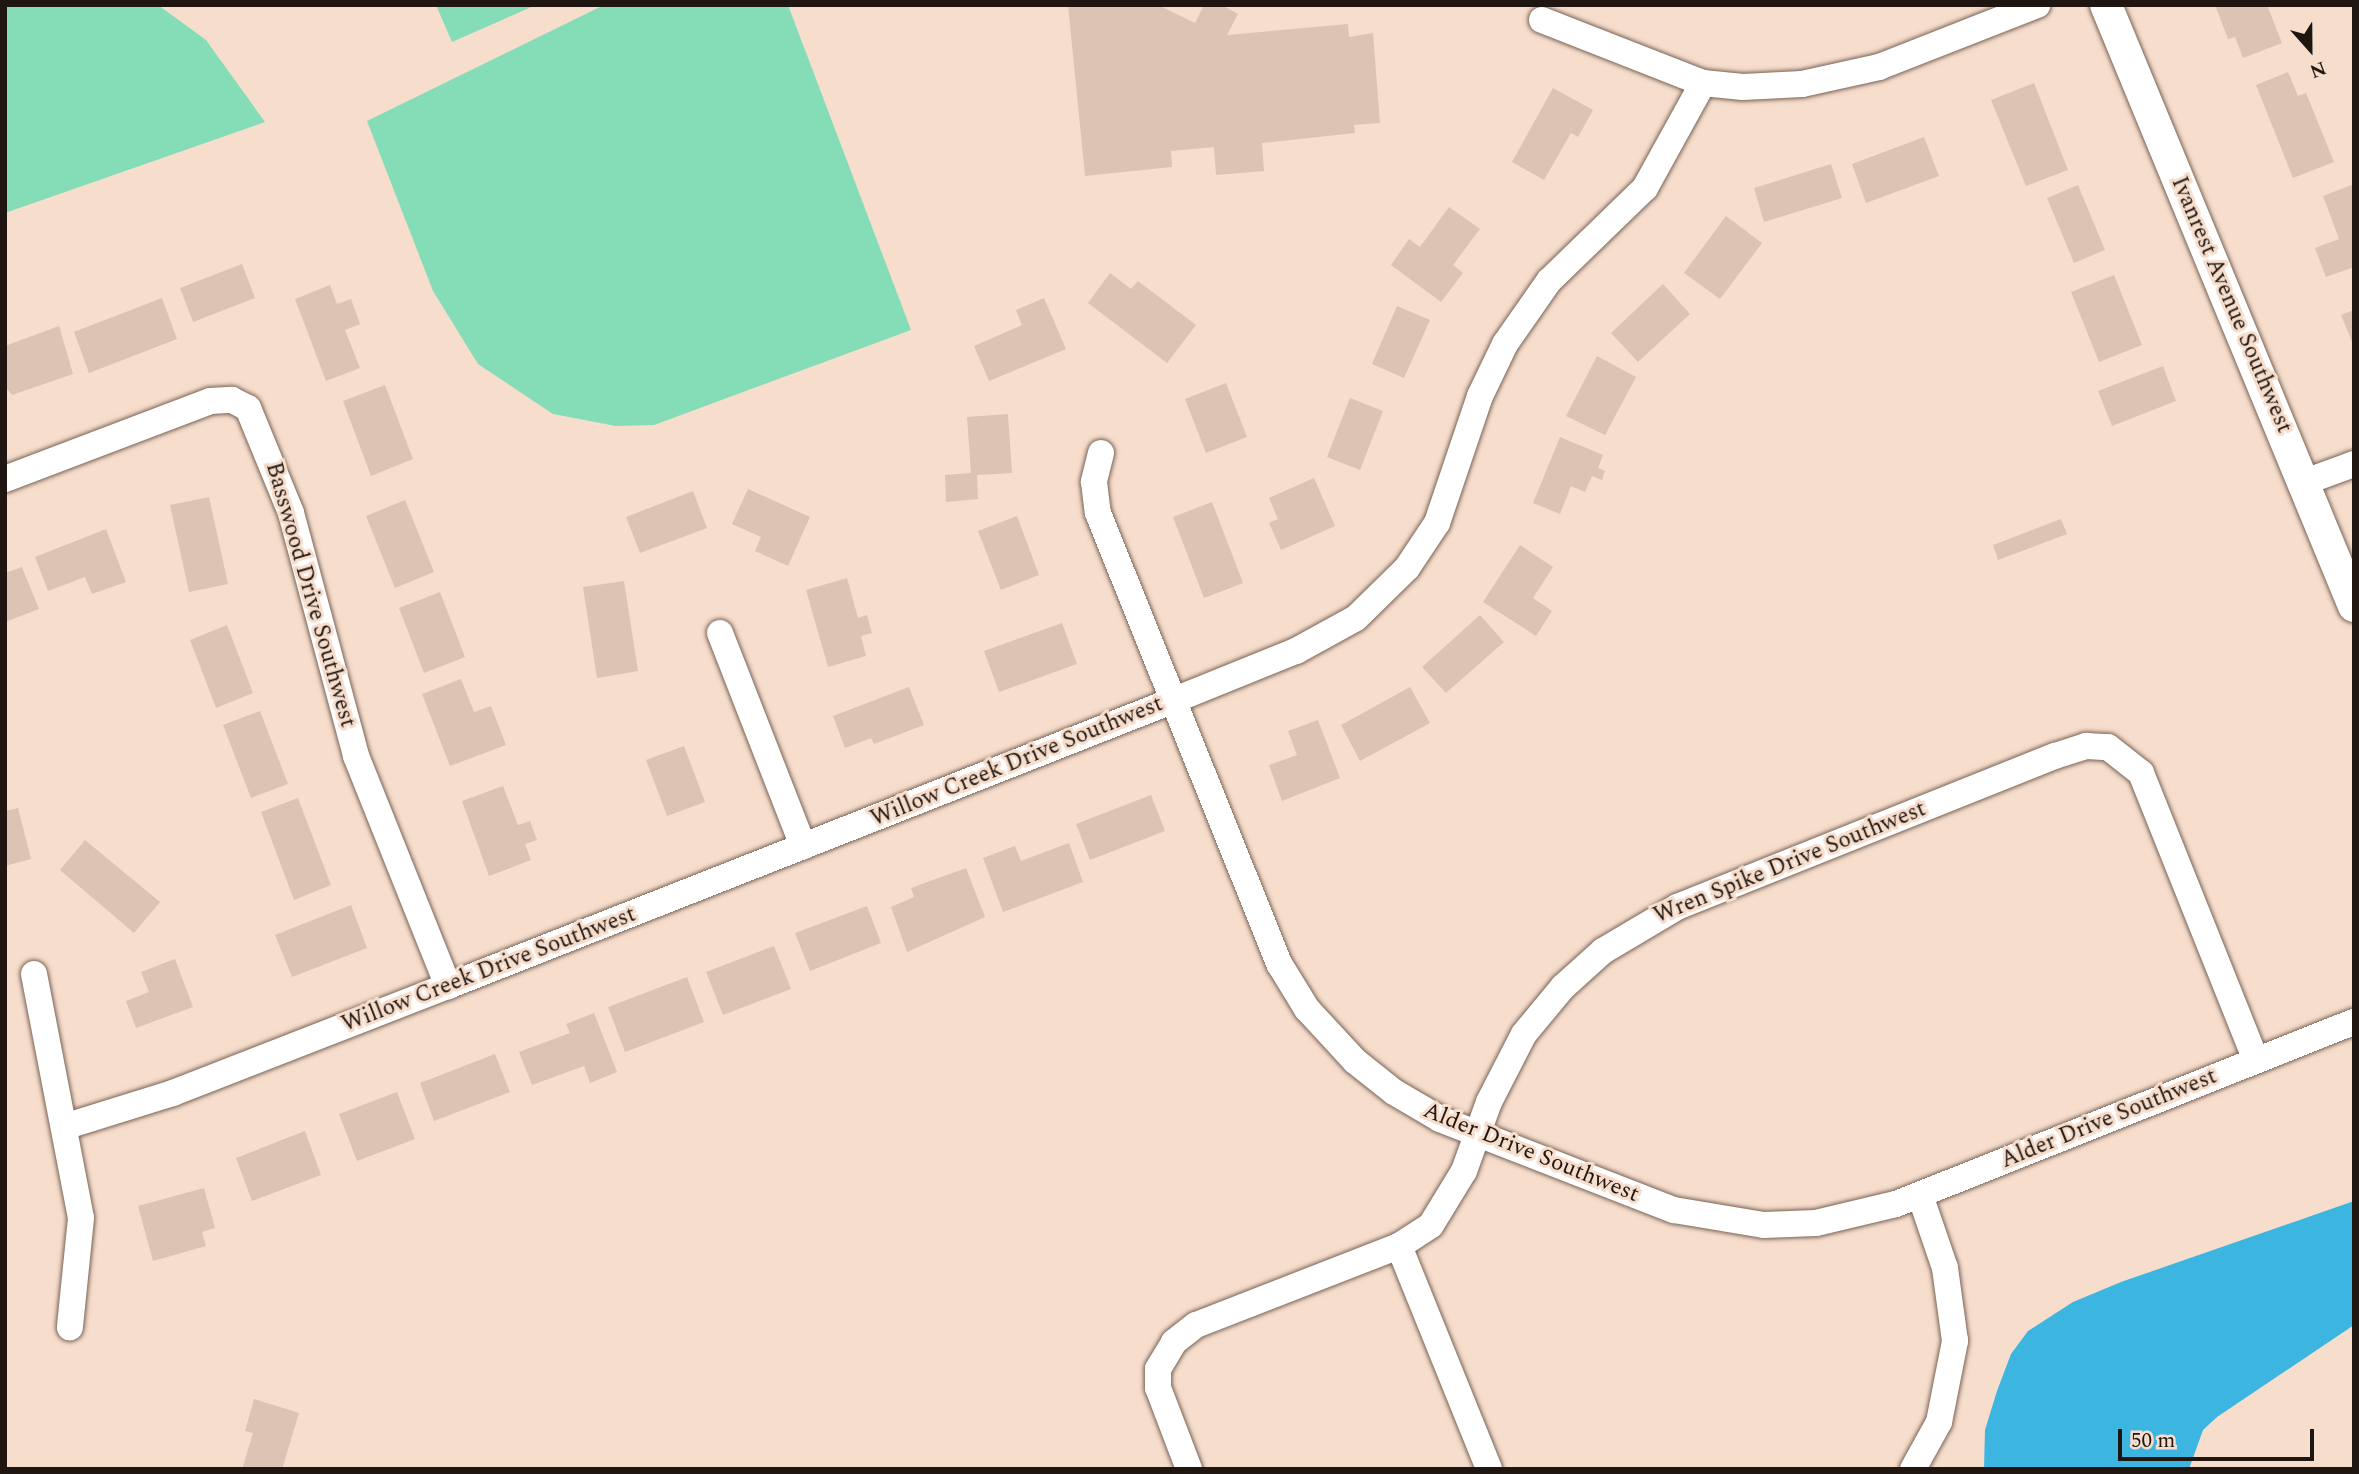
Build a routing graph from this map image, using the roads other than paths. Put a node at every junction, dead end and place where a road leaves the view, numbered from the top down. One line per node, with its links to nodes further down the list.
1 (2037, 5): 4 (street)
2 (2106, 5): 8 (street, Ivanrest Avenue Southwest)
3 (1542, 20): 4 (street)
4 (1703, 83): 11 (street, Willow Creek Drive Southwest)
5 (1101, 453): 11 (street, Alder Drive Southwest)
6 (2354, 464): 8 (street)
7 (5, 480): 14 (street, Basswood Drive Southwest)
8 (2305, 482): 9 (street, Ivanrest Avenue Southwest)
9 (2354, 606)
10 (720, 633): 12 (street)
11 (1172, 701): 12 (street, Willow Creek Drive Southwest); 18 (street, Alder Drive Southwest)
12 (803, 846): 14 (street, Willow Creek Drive Southwest)
13 (34, 974): 17 (street)
14 (448, 986): 17 (street, Willow Creek Drive Southwest)
15 (2354, 1022): 16 (street, Alder Drive Southwest)
16 (2256, 1059): 18 (street, Wren Spike Drive Southwest); 19 (street, Alder Drive Southwest)
17 (67, 1126): 21 (street)
18 (1478, 1135): 19 (street, Alder Drive Southwest); 20 (street, Wren Spike Drive Southwest)
19 (1920, 1195): 24 (street)
20 (1399, 1246): 22 (street, Wren Spike Drive Southwest); 23 (street)
21 (70, 1327)
22 (1189, 1469)
23 (1489, 1469)
24 (1913, 1469)

